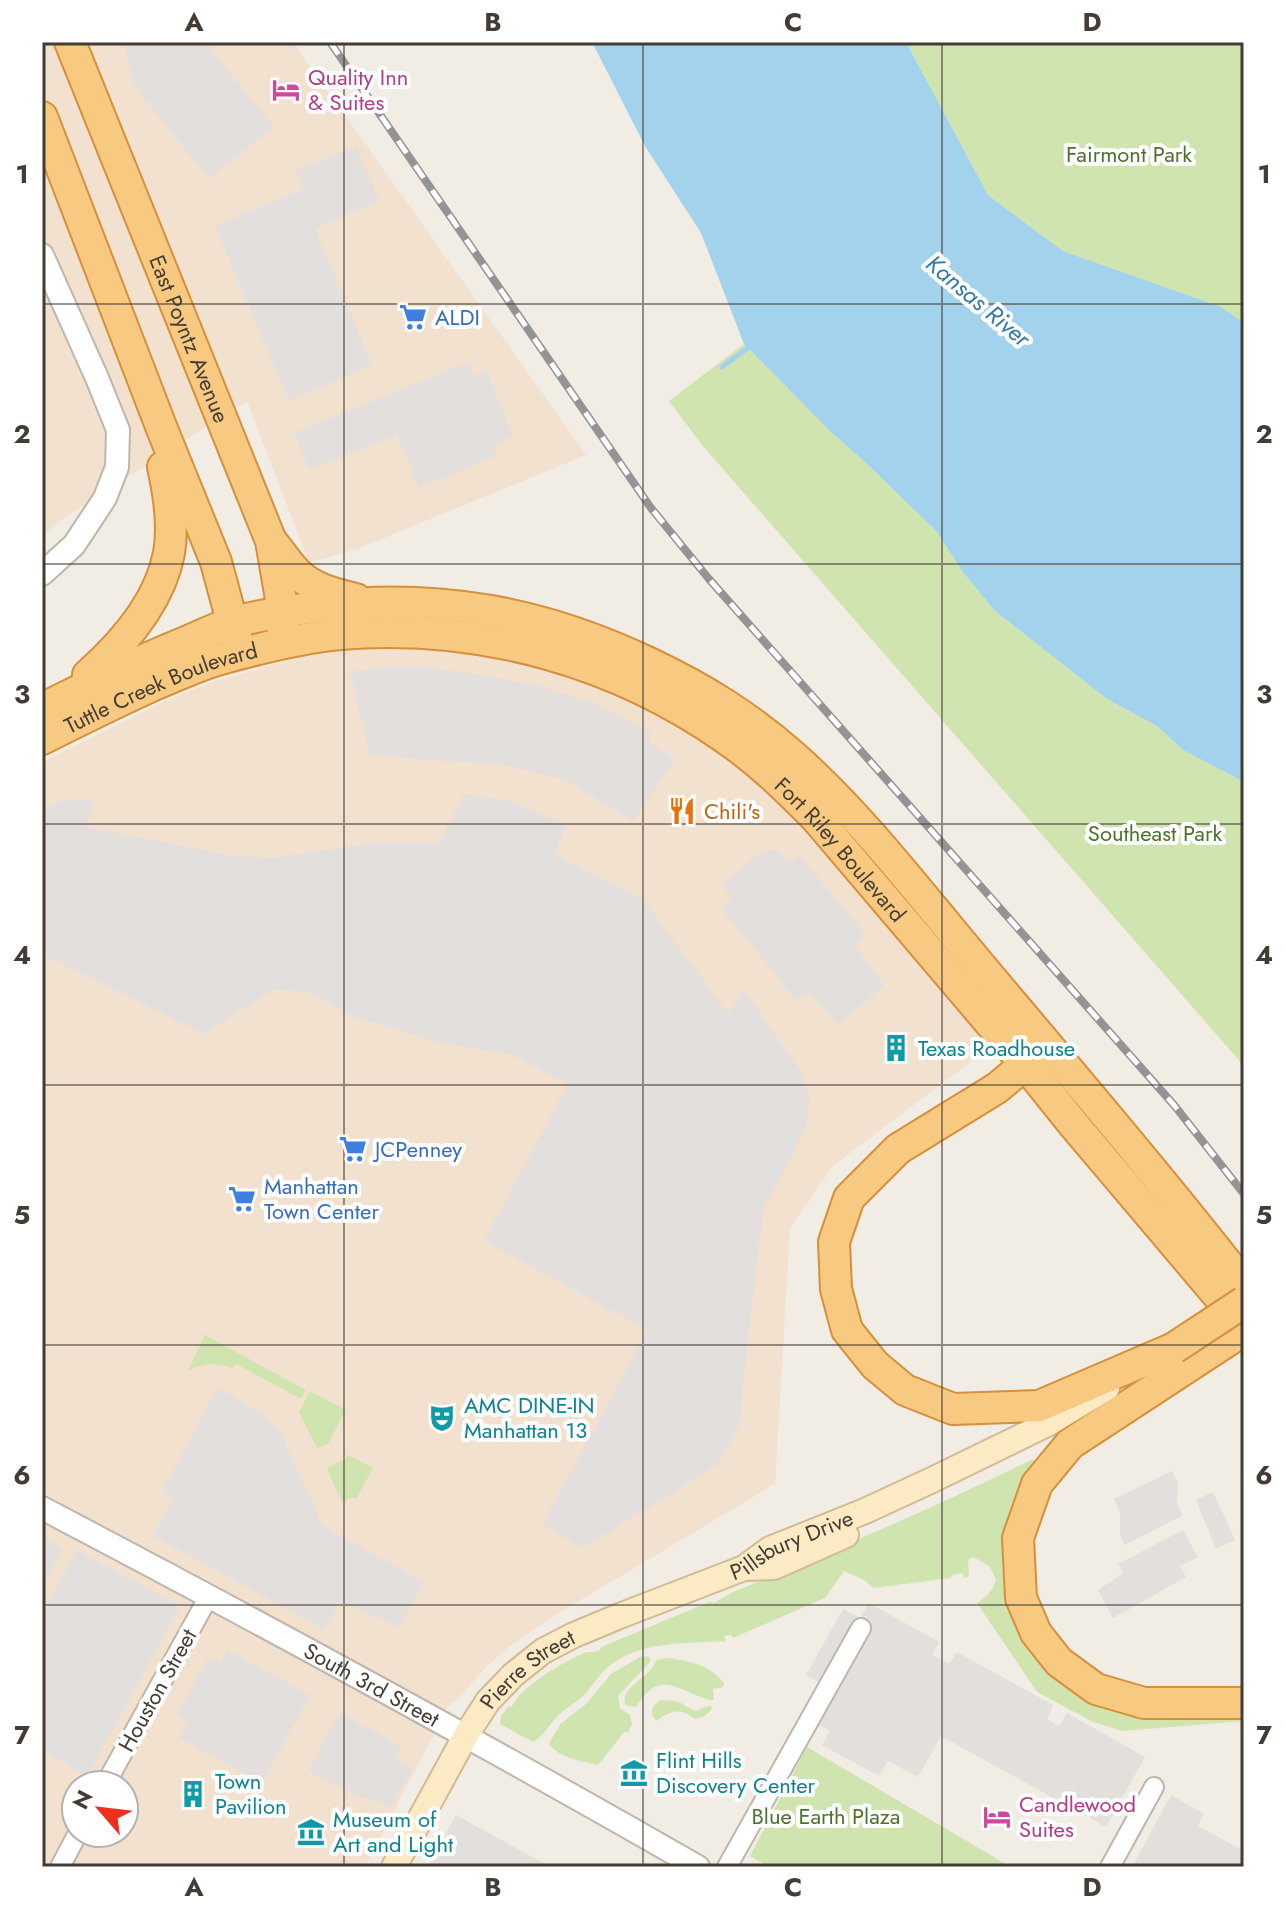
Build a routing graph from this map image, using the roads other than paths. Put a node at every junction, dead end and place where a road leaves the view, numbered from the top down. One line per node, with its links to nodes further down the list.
1 (70, 42): 5 (highway, East Poyntz Avenue)
2 (42, 117): 4 (highway)
3 (42, 255): 6 (street)
4 (162, 429): 9 (highway); 12 (highway)
5 (271, 541): 7 (highway); 8 (highway, East Poyntz Avenue)
6 (42, 574)
7 (366, 602): 8 (highway, Fort Riley Boulevard); 14 (highway, Fort Riley Boulevard)
8 (283, 611): 9 (highway, Tuttle Creek Boulevard); 10 (highway, East Poyntz Avenue)
9 (233, 623): 11 (highway); 12 (highway, Tuttle Creek Boulevard)
10 (284, 644): 11 (highway, Tuttle Creek Boulevard); 14 (highway, Fort Riley Boulevard)
11 (241, 654): 13 (highway, Tuttle Creek Boulevard)
12 (44, 707)
13 (42, 739)
14 (1036, 1054): 15 (highway, Fort Riley Boulevard); 17 (highway, Fort Riley Boulevard); 18 (highway)
15 (1244, 1285)
16 (1244, 1302): 18 (highway, Pillsbury Drive, bridge)
17 (1244, 1328): 18 (highway, Pillsbury Drive)
18 (1180, 1358): 20 (main road, Pillsbury Drive); 23 (highway)
19 (42, 1508): 21 (street, South 3rd Street)
20 (744, 1568): 24 (main road, Pierre Street)
21 (209, 1596): 24 (street, South 3rd Street); 25 (street, Houston Street)
22 (861, 1628): 31 (street)
23 (1244, 1703)
24 (466, 1735): 29 (main road, Pierre Street); 30 (street, South 3rd Street)
25 (114, 1769)
26 (1154, 1787): 32 (street)
27 (70, 1849): 28 (street)
28 (60, 1867)
29 (394, 1867)
30 (698, 1867)
31 (727, 1867)
32 (1110, 1867)

